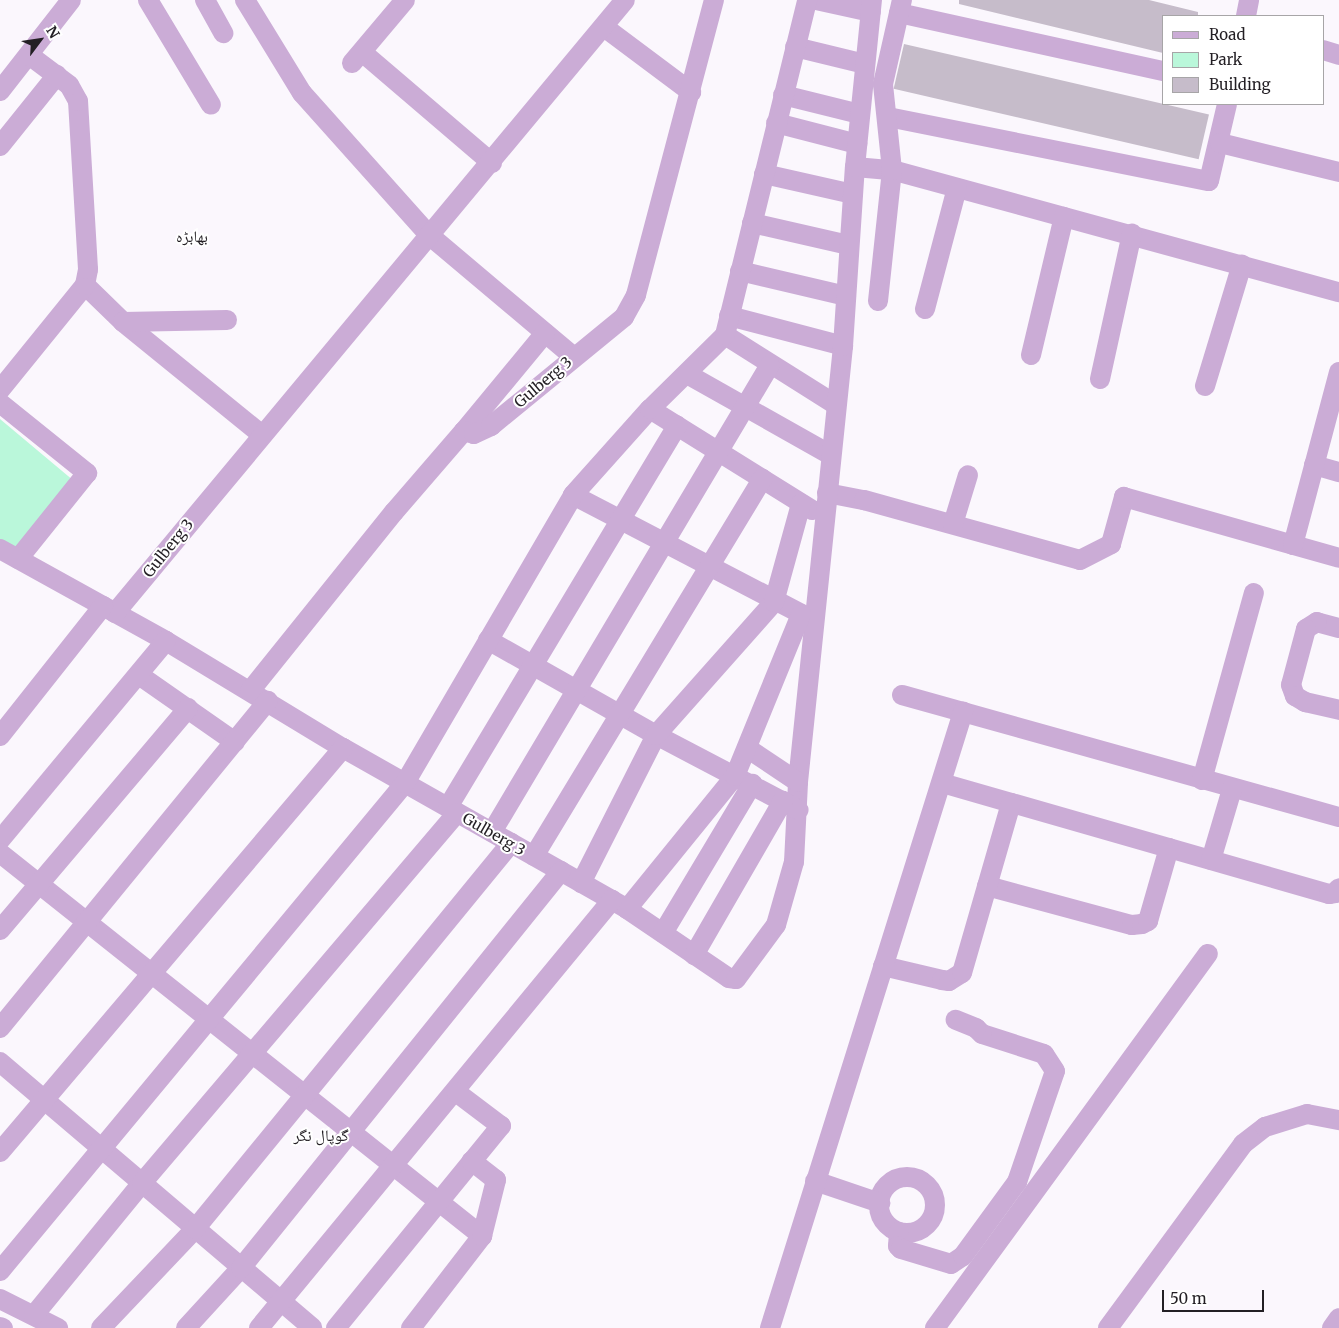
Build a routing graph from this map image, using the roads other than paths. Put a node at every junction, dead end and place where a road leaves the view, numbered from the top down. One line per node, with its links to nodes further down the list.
1 (71, 0): 18 (street)
2 (148, 0): 26 (street)
3 (205, 0): 15 (street)
4 (245, 0): 44 (street)
5 (405, 0): 34 (street)
6 (625, 0): 14 (street, Gulberg 3)
7 (714, 0): 24 (street, Gulberg 3)
8 (806, 0): 16 (street)
9 (816, 0): 11 (street)
10 (1249, 0): 13 (street)
11 (871, 6): 20 (street)
12 (900, 7): 21 (street); 29 (street)
13 (1246, 15)
14 (604, 27): 24 (street); 34 (street, Gulberg 3)
15 (223, 33)
16 (795, 48): 20 (street); 25 (street)
17 (1324, 50): 19 (street)
18 (29, 55): 22 (street); 23 (street)
19 (1339, 55)
20 (865, 64): 28 (street)
21 (1162, 71)
22 (57, 75): 33 (street); 48 (street)
23 (0, 91)
24 (691, 92): 59 (street, Gulberg 3)
25 (783, 95): 28 (street); 30 (street)
26 (211, 105)
27 (1228, 105): 31 (street)
28 (860, 114): 32 (street)
29 (888, 117): 31 (street); 36 (street)
30 (776, 124): 32 (street); 38 (street)
31 (1220, 143): 37 (street)
32 (857, 144): 35 (street)
33 (0, 146)
34 (492, 163): 44 (street, Gulberg 3)
35 (855, 167): 36 (street); 40 (street)
36 (892, 170): 39 (street); 51 (street)
37 (1339, 172)
38 (764, 174): 40 (street); 42 (street)
39 (957, 188): 41 (street); 52 (street)
40 (853, 194): 45 (street)
41 (1064, 217): 43 (street); 58 (street)
42 (752, 222): 45 (street); 47 (street)
43 (1132, 233): 46 (street); 63 (street)
44 (429, 235): 56 (street); 72 (street, Gulberg 3)
45 (849, 245): 50 (street)
46 (1242, 264): 49 (street); 64 (street)
47 (740, 271): 50 (street); 55 (street)
48 (85, 285): 54 (street); 65 (street)
49 (1339, 292)
50 (846, 296): 57 (street)
51 (878, 301)
52 (925, 309)
53 (227, 320): 54 (street)
54 (123, 322): 72 (street)
55 (727, 325): 57 (street); 60 (street); 62 (street)
56 (544, 333): 59 (street); 71 (street)
57 (843, 346): 67 (street)
58 (1030, 355)
59 (574, 357): 71 (street, Gulberg 3)
60 (770, 365): 67 (street); 68 (street)
61 (1339, 372): 75 (street)
62 (687, 374): 68 (street); 69 (street)
63 (1100, 379)
64 (1205, 386)
65 (0, 390)
66 (0, 402): 89 (street)
67 (836, 405): 74 (street)
68 (745, 407): 73 (street); 74 (street)
69 (650, 409): 70 (street); 80 (street)
70 (677, 426): 73 (street); 83 (street)
71 (464, 431): 102 (street)
72 (261, 434): 93 (street, Gulberg 3)
73 (720, 450): 78 (street); 85 (street)
74 (831, 455): 79 (street)
75 (1314, 465): 76 (street); 86 (street)
76 (1339, 472)
77 (968, 475): 84 (street)
78 (762, 479): 81 (street); 90 (street)
79 (827, 493): 82 (street); 84 (street)
80 (573, 495): 83 (street); 96 (street)
81 (801, 504): 82 (street); 92 (street)
82 (825, 516): 94 (street)
83 (621, 519): 85 (street); 98 (street)
84 (953, 524): 86 (street)
85 (664, 544): 90 (street); 100 (street)
86 (1293, 545): 88 (street)
87 (0, 549): 89 (street, Gulberg 3)
88 (1339, 558)
89 (18, 559): 93 (street, Gulberg 3)
90 (709, 568): 92 (street); 106 (street)
91 (1254, 593): 113 (street)
92 (774, 602): 94 (street); 108 (street)
93 (109, 609): 97 (street, Gulberg 3); 107 (street)
94 (809, 618): 111 (street); 114 (street)
95 (1339, 628): 104 (street)
96 (488, 640): 98 (street); 115 (street)
97 (166, 641): 99 (street); 102 (street, Gulberg 3)
98 (533, 666): 100 (street); 120 (street)
99 (139, 675): 103 (street); 123 (street)
100 (577, 690): 106 (street); 122 (street)
101 (902, 695): 105 (street)
102 (259, 696): 109 (street); 110 (street, Gulberg 3)
103 (188, 708): 109 (street); 131 (street)
104 (1339, 710)
105 (963, 712): 113 (street); 116 (street)
106 (620, 715): 108 (street); 127 (street)
107 (3, 727)
108 (656, 735): 112 (street); 130 (street)
109 (235, 742): 135 (street)
110 (343, 748): 115 (street, Gulberg 3); 141 (street)
111 (747, 748): 112 (street); 114 (street)
112 (744, 780): 119 (street); 134 (street); 137 (street)
113 (1202, 780): 117 (street)
114 (798, 782): 119 (street)
115 (405, 783): 120 (street, Gulberg 3); 142 (street)
116 (942, 783): 118 (street); 140 (street)
117 (1232, 789): 121 (street); 128 (street)
118 (1011, 803): 125 (street); 132 (street)
119 (791, 806): 138 (street); 138 (street, Gulberg 3)
120 (453, 810): 122 (street, Gulberg 3); 145 (street)
121 (1339, 817)
122 (492, 832): 124 (street, Gulberg 3)
123 (0, 840)
124 (511, 843): 127 (street, Gulberg 3); 148 (street)
125 (1169, 848): 128 (street); 132 (street)
126 (0, 853): 131 (street)
127 (534, 856): 129 (street, Gulberg 3)
128 (1211, 860): 133 (street)
129 (561, 871): 130 (street, Gulberg 3); 151 (street)
130 (581, 883): 134 (street, Gulberg 3)
131 (39, 884): 135 (street); 136 (street)
132 (987, 886): 140 (street)
133 (1339, 888)
134 (619, 904): 137 (street, Gulberg 3); 147 (street)
135 (87, 922): 141 (street); 144 (street)
136 (0, 930)
137 (663, 933): 138 (street, Gulberg 3)
138 (694, 954)
139 (1208, 954): 177 (street)
140 (883, 966): 156 (street)
141 (151, 973): 142 (street); 149 (street)
142 (208, 1018): 145 (street); 152 (street)
143 (956, 1020): 161 (street)
144 (0, 1028)
145 (252, 1053): 148 (street); 157 (street)
146 (0, 1062): 149 (street)
147 (456, 1092): 154 (street); 155 (street)
148 (305, 1095): 151 (street); 160 (street)
149 (44, 1099): 152 (street); 153 (street)
150 (1339, 1120): 178 (street)
151 (351, 1132): 155 (street); 163 (street)
152 (100, 1147): 157 (street); 164 (street)
153 (0, 1152)
154 (472, 1161): 159 (street); 162 (street)
155 (395, 1167): 159 (street); 166 (street)
156 (817, 1175): 158 (street); 176 (street)
157 (142, 1183): 160 (street); 167 (street)
158 (881, 1197): 161 (street); 161 (street)
159 (439, 1202): 162 (street); 174 (street)
160 (195, 1228): 163 (street); 170 (street)
161 (899, 1232)
162 (482, 1236): 175 (street)
163 (241, 1268): 166 (street); 171 (street)
164 (0, 1271)
165 (0, 1299): 167 (street)
166 (282, 1302): 172 (street); 173 (street)
167 (34, 1315): 169 (street)
168 (1339, 1318): 179 (street)
169 (58, 1328)
170 (101, 1328)
171 (186, 1328)
172 (259, 1328)
173 (312, 1328)
174 (336, 1328)
175 (411, 1328)
176 (770, 1328)
177 (935, 1328)
178 (1108, 1328)
179 (1332, 1328)

